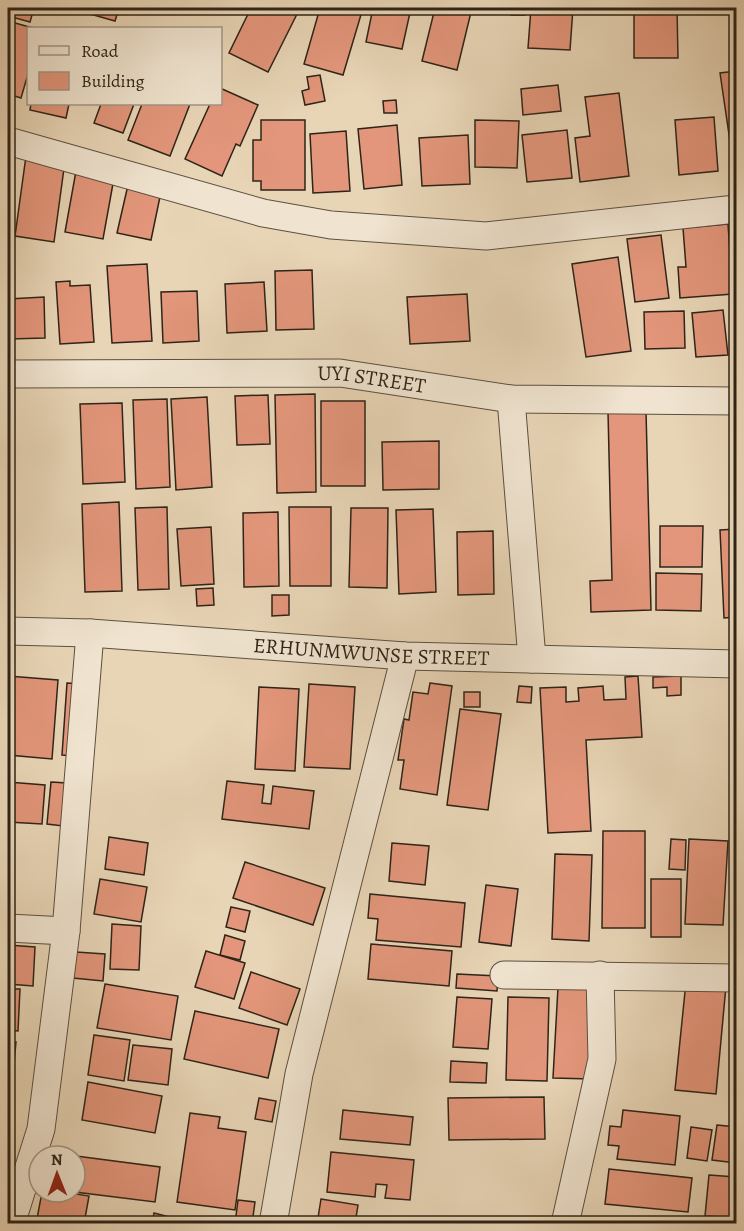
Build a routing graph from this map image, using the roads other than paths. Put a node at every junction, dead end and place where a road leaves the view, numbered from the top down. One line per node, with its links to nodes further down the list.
1 (8, 141): 2 (street)
2 (736, 209)
3 (8, 374): 4 (street, UYI STREET)
4 (511, 399): 5 (street, UYI STREET); 9 (street)
5 (736, 401)
6 (8, 631): 7 (street, ERHUNMWUNSE STREET)
7 (90, 633): 8 (street, ERHUNMWUNSE STREET); 12 (street)
8 (405, 656): 9 (street, ERHUNMWUNSE STREET); 17 (street)
9 (532, 659): 10 (street, ERHUNMWUNSE STREET)
10 (736, 664)
11 (8, 928): 12 (street)
12 (66, 931): 16 (street)
13 (504, 975): 14 (street)
14 (600, 975): 15 (street); 18 (street)
15 (736, 978)
16 (11, 1224)
17 (273, 1224)
18 (565, 1224)

